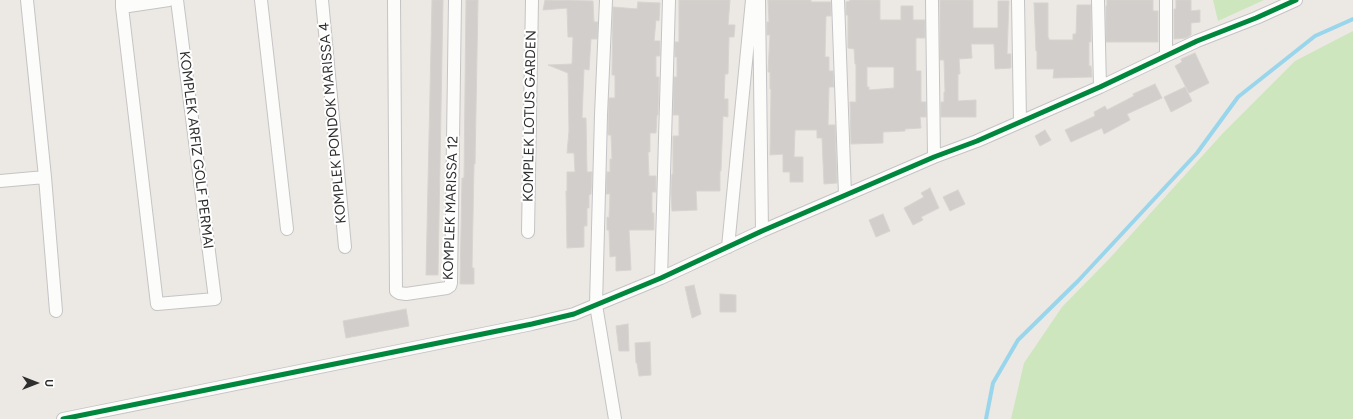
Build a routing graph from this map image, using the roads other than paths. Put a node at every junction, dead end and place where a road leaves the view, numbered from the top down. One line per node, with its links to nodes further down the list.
1 (27, 0): 24 (street)
2 (169, 0): 19 (street)
3 (178, 0): 19 (street, KOMPLEK ARFIZ GOLF PERMAI)
4 (261, 0): 27 (street)
5 (322, 0): 30 (street, KOMPLEK PONDOK MARISSA 4)
6 (394, 0): 7 (street, KOMPLEK MARISSA 12)
7 (455, 0)
8 (532, 0): 29 (street, KOMPLEK LOTUS GARDEN)
9 (606, 0): 33 (street)
10 (669, 0): 32 (street)
11 (752, 0): 31 (street)
12 (759, 0): 28 (street)
13 (838, 0): 26 (street)
14 (932, 0): 23 (street)
15 (1018, 0): 22 (street)
16 (1098, 0): 21 (street)
17 (1166, 0): 20 (street)
18 (1296, 0): 20 (street)
19 (122, 4)
20 (1166, 56): 21 (street)
21 (1100, 87): 22 (street)
22 (1020, 121): 23 (street)
23 (934, 157): 26 (street)
24 (45, 177): 25 (street); 34 (street)
25 (0, 181)
26 (845, 195): 28 (street)
27 (287, 228)
28 (762, 231): 31 (street)
29 (528, 232)
30 (345, 247)
31 (728, 247): 32 (street)
32 (661, 278): 33 (street)
33 (596, 304): 35 (street); 36 (street)
34 (56, 311)
35 (65, 419)
36 (615, 419)

